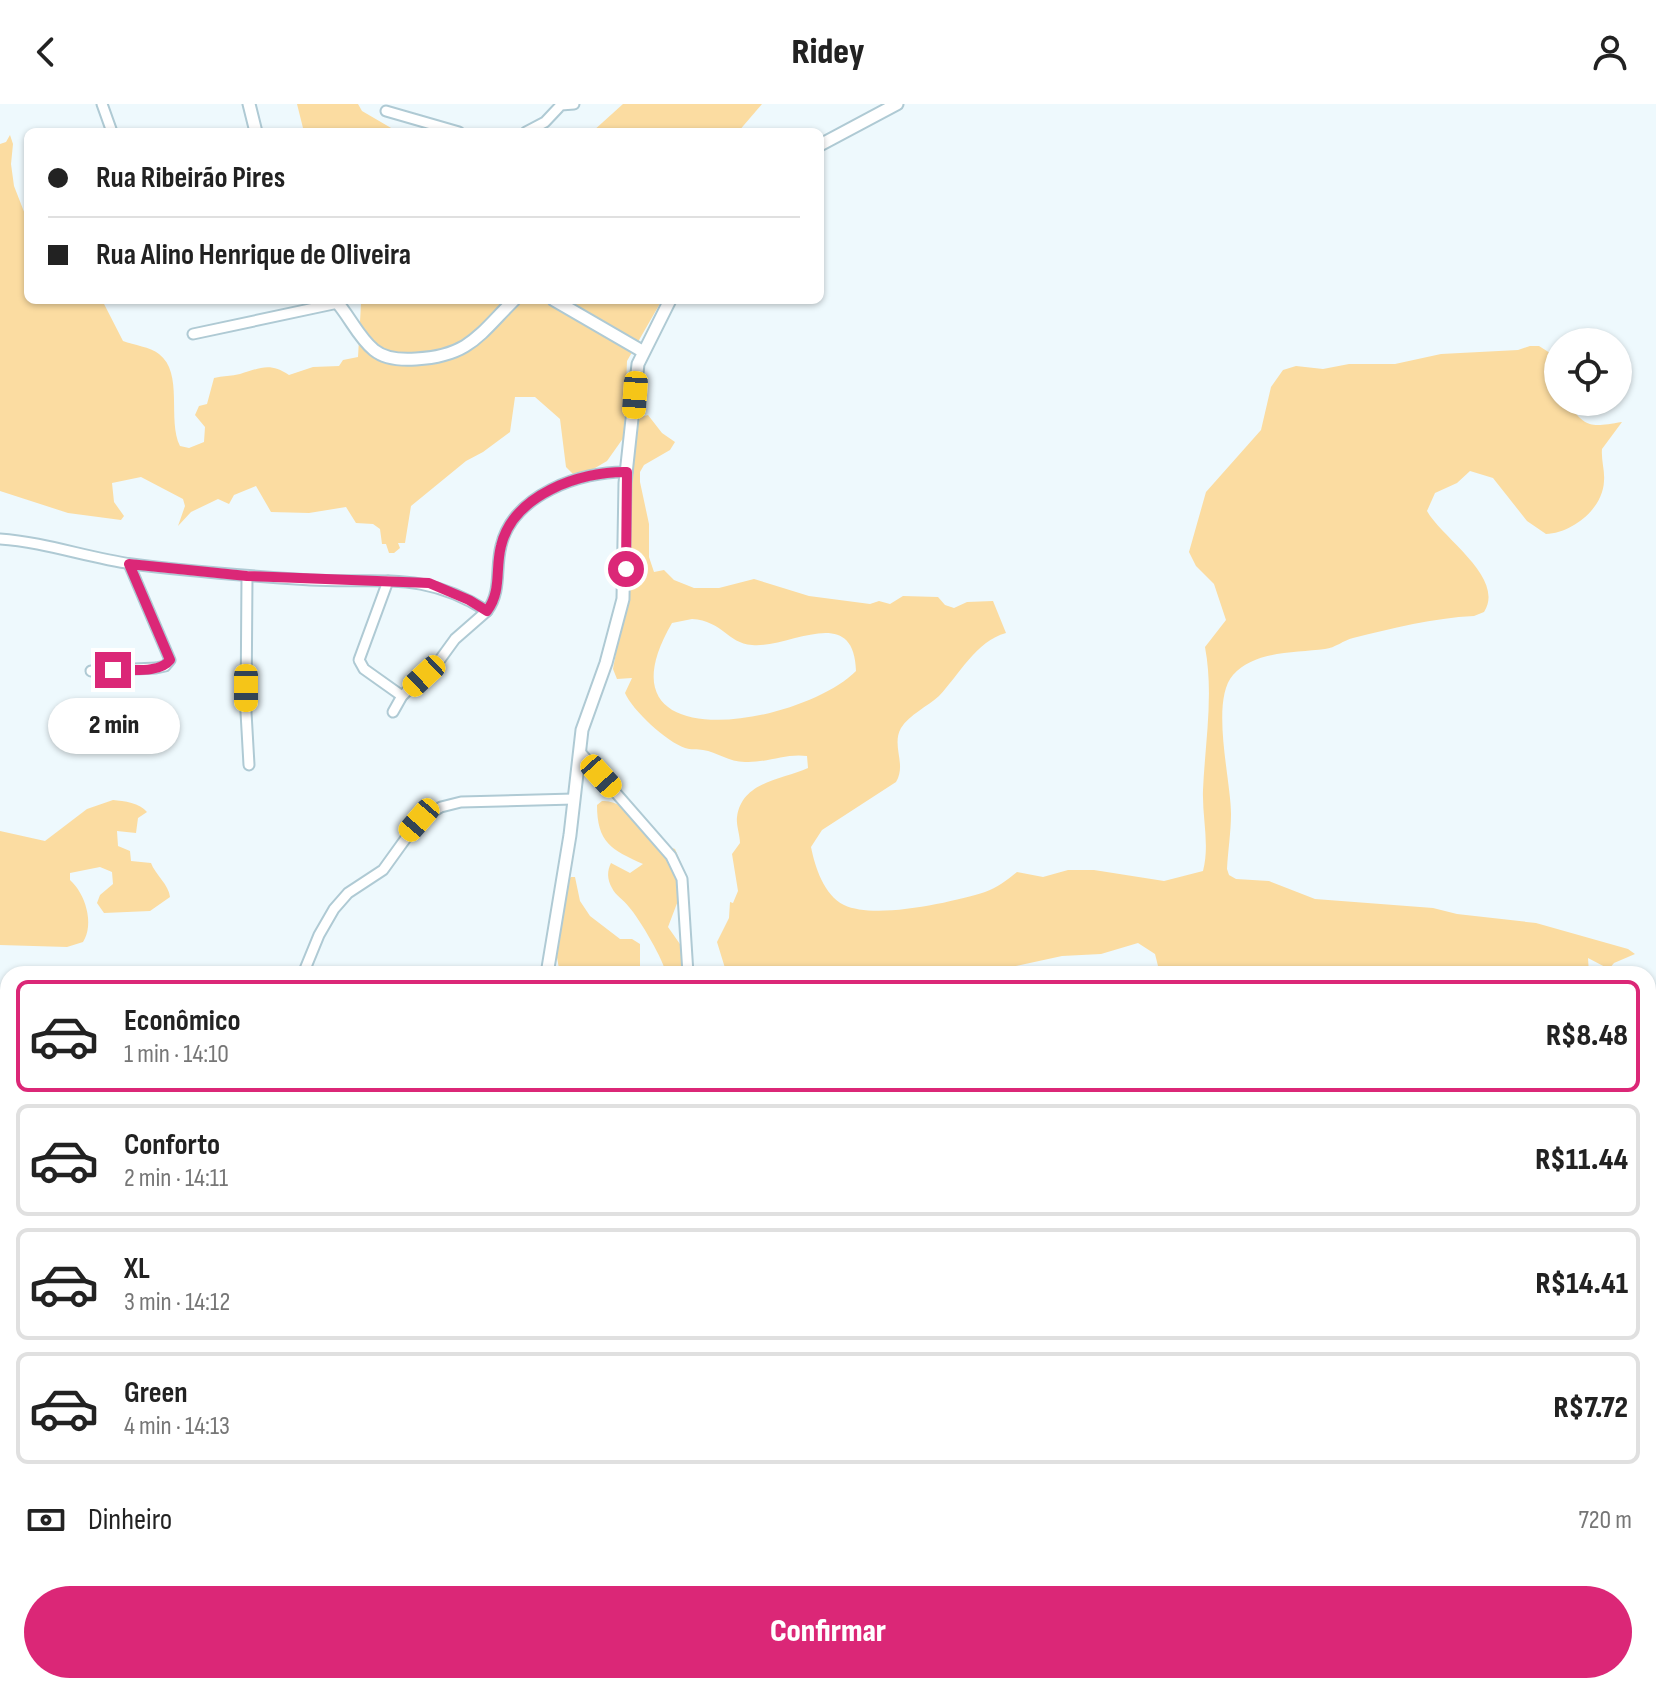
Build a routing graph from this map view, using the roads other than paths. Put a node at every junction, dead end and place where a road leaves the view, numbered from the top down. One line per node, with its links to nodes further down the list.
1 (102, 104): 7 (street)
2 (249, 104): 8 (street)
3 (560, 104): 4 (street); 10 (street)
4 (574, 104)
5 (897, 104): 11 (street)
6 (386, 111): 9 (street)
7 (111, 128)
8 (255, 128)
9 (445, 128)
10 (534, 128)
11 (824, 143)
12 (328, 304): 17 (street)
13 (339, 304): 14 (street)
14 (511, 304)
15 (561, 304): 18 (street)
16 (668, 304): 18 (street)
17 (193, 334)
18 (642, 351): 19 (street)
19 (627, 472): 24 (street); 28 (street)
20 (0, 539): 21 (street)
21 (129, 564): 22 (street); 25 (street)
22 (247, 576): 23 (street); 29 (street)
23 (388, 581): 24 (street); 26 (street)
24 (487, 611): 26 (street)
25 (91, 671)
26 (402, 696): 27 (street)
27 (393, 712)
28 (581, 753): 30 (street); 33 (street)
29 (249, 765)
30 (574, 799): 31 (street); 32 (street)
31 (306, 966)
32 (548, 966)
33 (687, 966)

